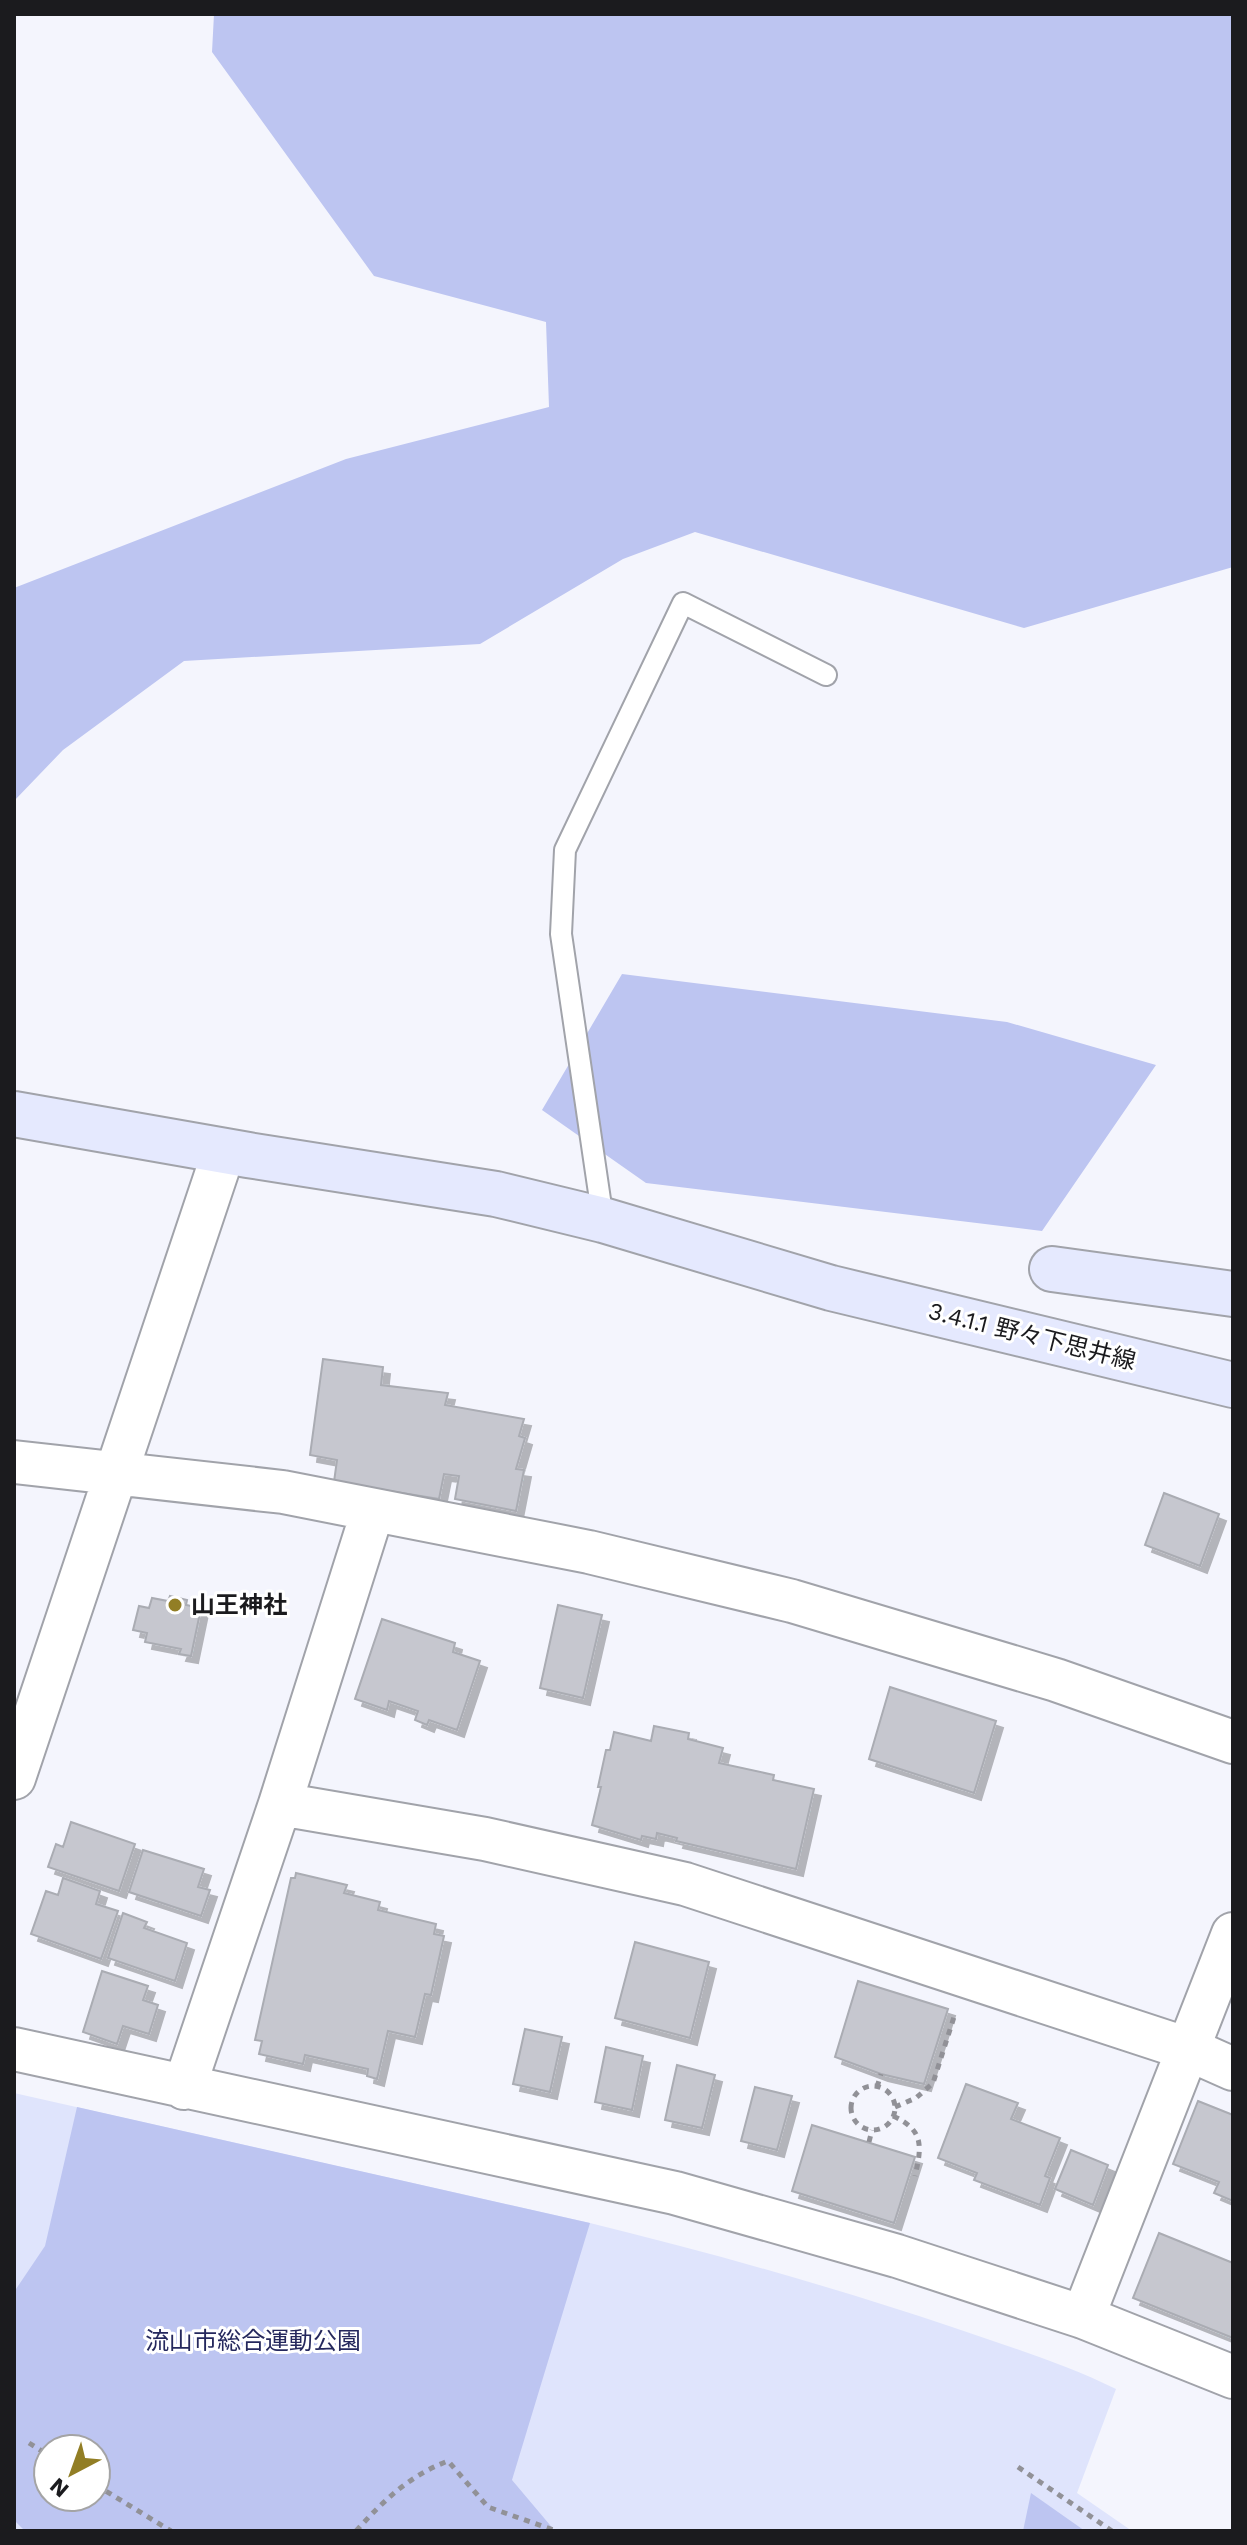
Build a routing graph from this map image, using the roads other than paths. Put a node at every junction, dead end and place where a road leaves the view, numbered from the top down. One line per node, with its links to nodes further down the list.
1 (826, 675): 4 (lane)
2 (14, 1114): 3 (street, 3.4.1.1 野々下思井線)
3 (224, 1151): 4 (street, 3.4.1.1 野々下思井線); 9 (street)
4 (603, 1220): 7 (street, 3.4.1.1 野々下思井線)
5 (1052, 1269): 6 (street)
6 (1233, 1294)
7 (1233, 1385)
8 (14, 1462): 9 (street)
9 (115, 1474): 10 (street); 12 (street)
10 (373, 1510): 11 (street); 13 (street)
11 (1233, 1742)
12 (14, 1778)
13 (280, 1804): 16 (street); 18 (street)
14 (1233, 1934): 16 (street)
15 (14, 2049): 18 (street)
16 (1188, 2049): 17 (street); 19 (street)
17 (1233, 2069)
18 (184, 2088): 19 (street)
19 (1083, 2317): 20 (street)
20 (1233, 2377)

